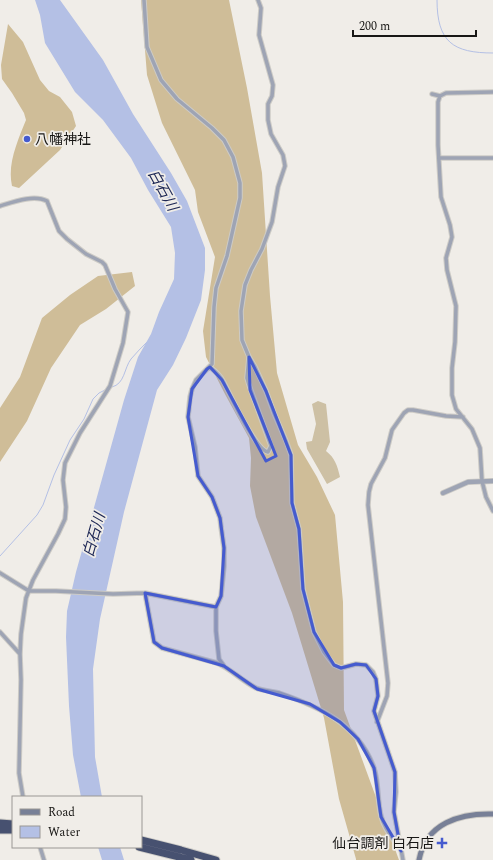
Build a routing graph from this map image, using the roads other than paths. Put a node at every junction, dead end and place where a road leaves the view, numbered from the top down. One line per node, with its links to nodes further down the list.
1 (144, 0): 10 (street)
2 (258, 0): 9 (street)
3 (493, 92): 5 (street)
4 (432, 94): 5 (street)
5 (440, 96): 6 (street)
6 (439, 158): 7 (street); 11 (street)
7 (493, 158)
8 (0, 206): 17 (street)
9 (248, 357): 10 (street); 23 (street)
10 (210, 367): 19 (street)
11 (463, 417): 12 (street); 23 (street)
12 (482, 481): 13 (street); 14 (street); 15 (street)
13 (493, 481)
14 (443, 493)
15 (493, 511)
16 (0, 573): 17 (street)
17 (29, 591): 18 (street); 21 (street)
18 (145, 593): 19 (street); 22 (street)
19 (216, 607): 22 (street)
20 (0, 632): 21 (street)
21 (20, 654): 24 (street)
22 (224, 666): 33 (street)
23 (378, 722): 33 (street)
24 (23, 796)
25 (493, 814): 38 (main road)
26 (0, 823): 27 (highway)
27 (12, 824)
28 (0, 830): 29 (highway)
29 (12, 830)
30 (142, 840): 36 (highway)
31 (40, 848): 34 (street)
32 (142, 848): 35 (highway)
33 (401, 851): 37 (street)
34 (44, 860)
35 (191, 860)
36 (216, 860)
37 (403, 860)
38 (419, 860)

